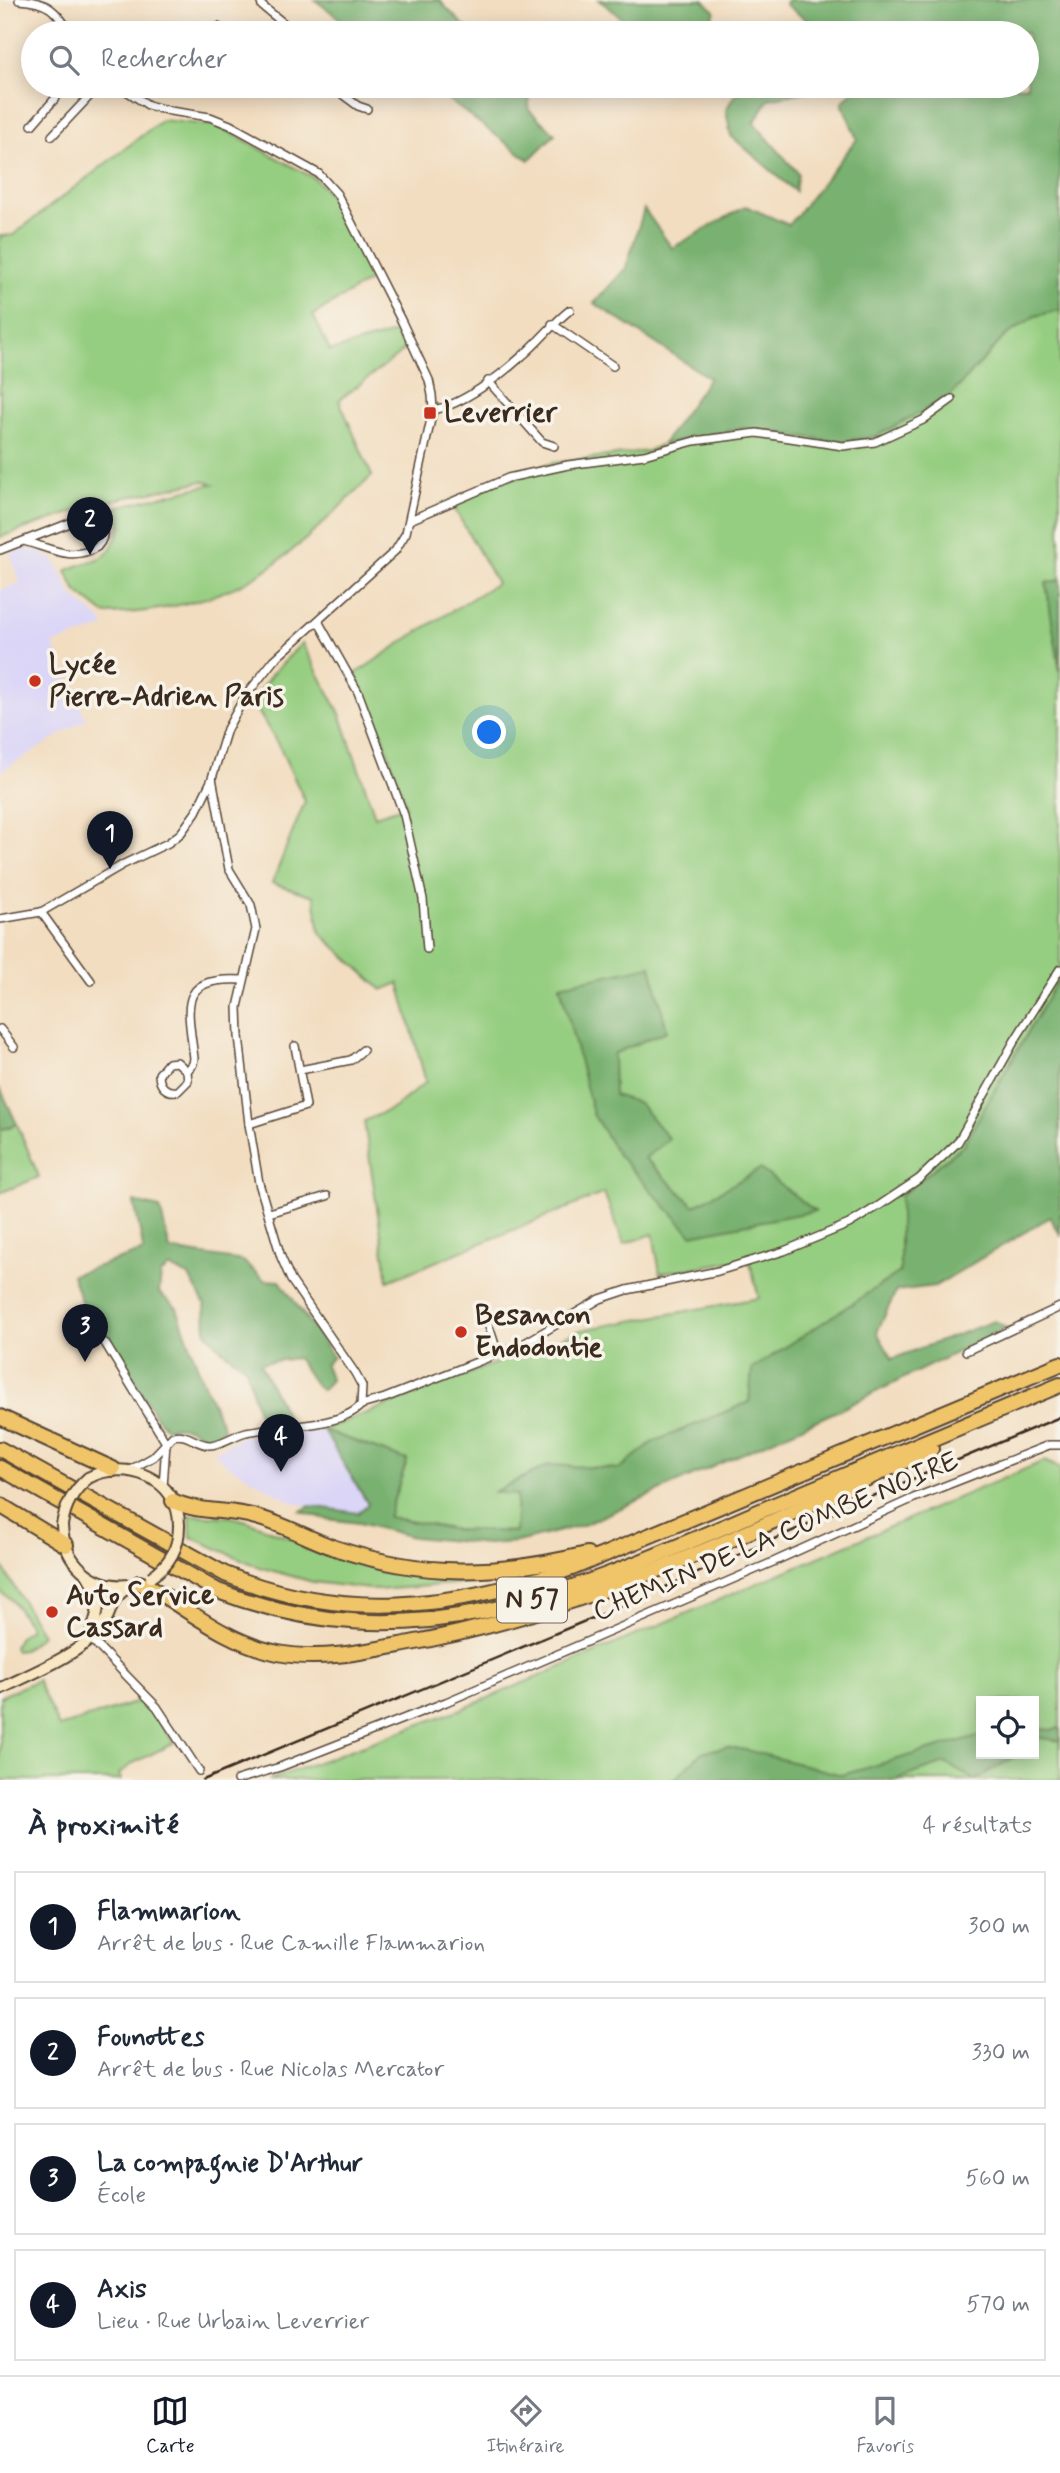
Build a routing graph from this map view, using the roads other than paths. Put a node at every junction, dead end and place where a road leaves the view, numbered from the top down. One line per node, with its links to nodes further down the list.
1 (19, 0): 3 (street)
2 (260, 0): 4 (street)
3 (63, 21)
4 (281, 21)
5 (56, 98): 10 (street)
6 (87, 98): 11 (street)
7 (137, 98): 17 (street)
8 (347, 98): 9 (street)
9 (367, 109)
10 (32, 125)
11 (52, 135)
12 (570, 310): 13 (street)
13 (552, 324): 14 (street); 15 (street)
14 (613, 366)
15 (488, 381): 17 (street); 18 (street)
16 (952, 399): 19 (street)
17 (433, 411): 19 (street)
18 (554, 446)
19 (410, 520): 22 (street)
20 (24, 541): 20 (street); 21 (street)
21 (0, 550)
22 (318, 621): 23 (street); 26 (street)
23 (212, 779): 24 (street); 28 (street)
24 (41, 912): 25 (street); 29 (street)
25 (0, 919)
26 (426, 949)
27 (1060, 969): 43 (street)
28 (243, 980): 35 (street); 36 (street)
29 (91, 981)
30 (0, 1029): 32 (street)
31 (295, 1046): 34 (street)
32 (14, 1047)
33 (363, 1050): 34 (street)
34 (300, 1070): 36 (street)
35 (187, 1071): 35 (street)
36 (249, 1124): 38 (street)
37 (327, 1196): 38 (street)
38 (269, 1213): 47 (street)
39 (1060, 1307): 42 (street)
40 (484, 1311): 43 (street)
41 (105, 1343): 49 (street)
42 (966, 1351)
43 (498, 1354): 47 (street)
44 (1060, 1364): 59 (highway, N 57)
45 (1060, 1385): 52 (highway, N 57)
46 (1060, 1392): 61 (highway)
47 (362, 1405): 49 (street)
48 (0, 1417): 53 (highway)
49 (166, 1443): 54 (street); 55 (street)
50 (1060, 1445): 65 (street, CHEMIN DE LA COMBE NOIRE)
51 (0, 1449): 59 (highway, N 57)
52 (0, 1468)
53 (113, 1469): 54 (main road); 58 (main road, bridge)
54 (130, 1470): 55 (main road)
55 (163, 1488): 56 (main road)
56 (173, 1501): 59 (highway); 61 (main road, bridge)
57 (0, 1505): 58 (highway)
58 (66, 1545): 60 (main road)
59 (622, 1546)
60 (88, 1576): 61 (main road); 62 (main road)
61 (141, 1582): 62 (main road)
62 (90, 1639): 63 (main road); 64 (street)
63 (0, 1689)
64 (199, 1771)
65 (237, 1780)

